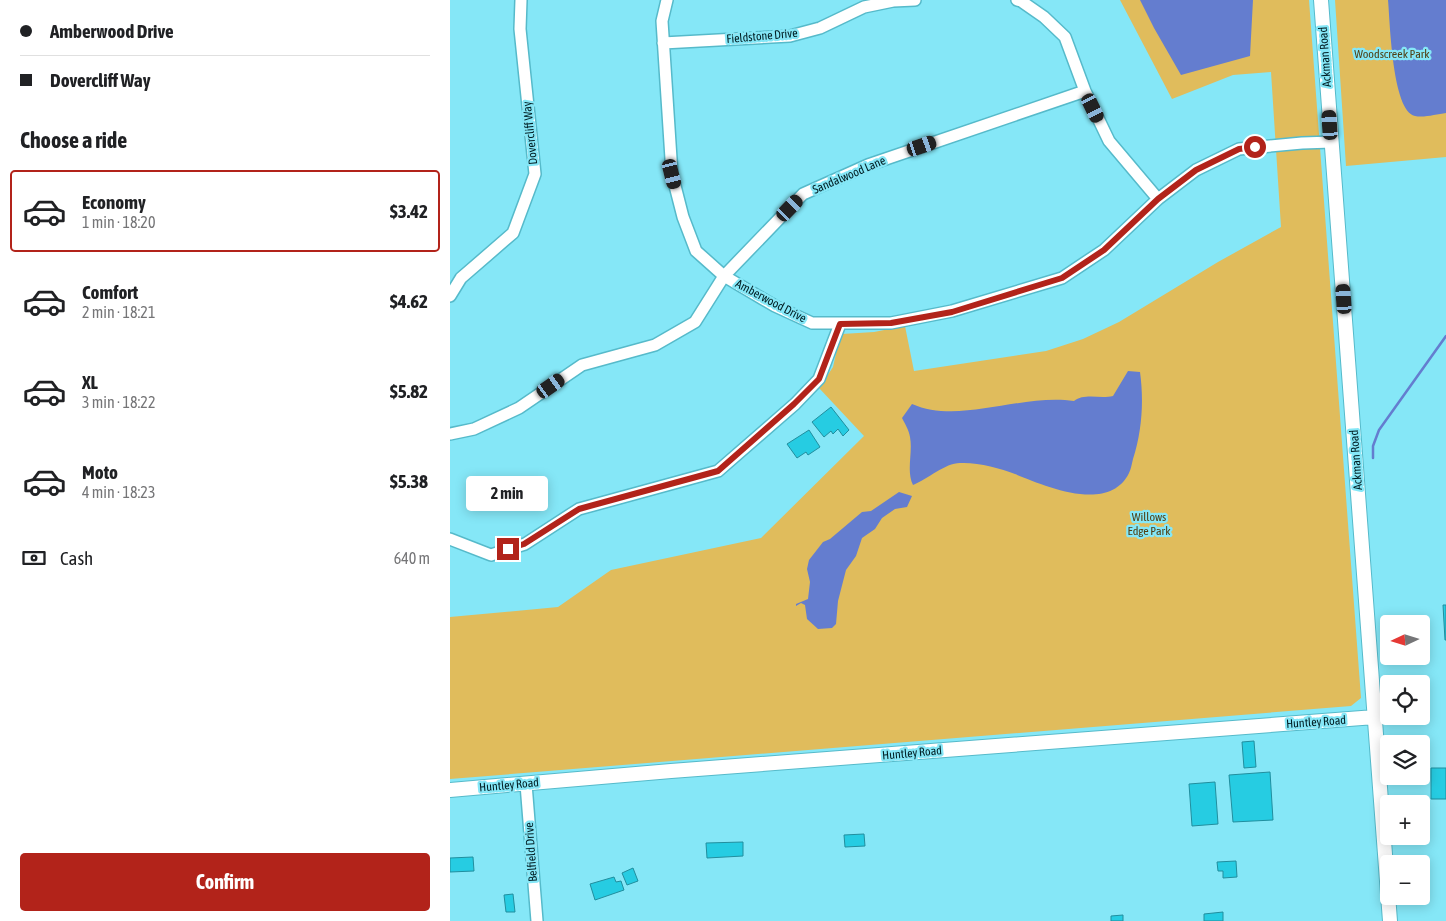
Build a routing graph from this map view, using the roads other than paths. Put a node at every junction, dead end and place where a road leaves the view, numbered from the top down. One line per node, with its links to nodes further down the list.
1 (521, 0): 12 (street, Dovercliff Way)
2 (667, 0): 6 (street, Amberwood Drive)
3 (915, 0): 6 (street, Fieldstone Drive)
4 (1017, 0): 7 (street)
5 (1321, 0): 8 (street, Ackman Road)
6 (663, 43): 11 (street, Amberwood Drive)
7 (1085, 91): 9 (street); 11 (street, Sandalwood Lane)
8 (1332, 142): 9 (street, Amberwood Drive); 17 (street, Ackman Road)
9 (1158, 199): 14 (street, Amberwood Drive)
10 (450, 272): 12 (street)
11 (724, 276): 14 (street, Amberwood Drive); 15 (street, Sandalwood Lane)
12 (461, 278): 13 (street, Dovercliff Way)
13 (450, 296)
14 (840, 324): 16 (street)
15 (450, 434)
16 (450, 539)
17 (1375, 718): 18 (street, Huntley Road); 21 (street, Ackman Road)
18 (526, 784): 19 (street, Huntley Road); 20 (street, Belfield Drive)
19 (450, 790)
20 (536, 921)
21 (1390, 921)

